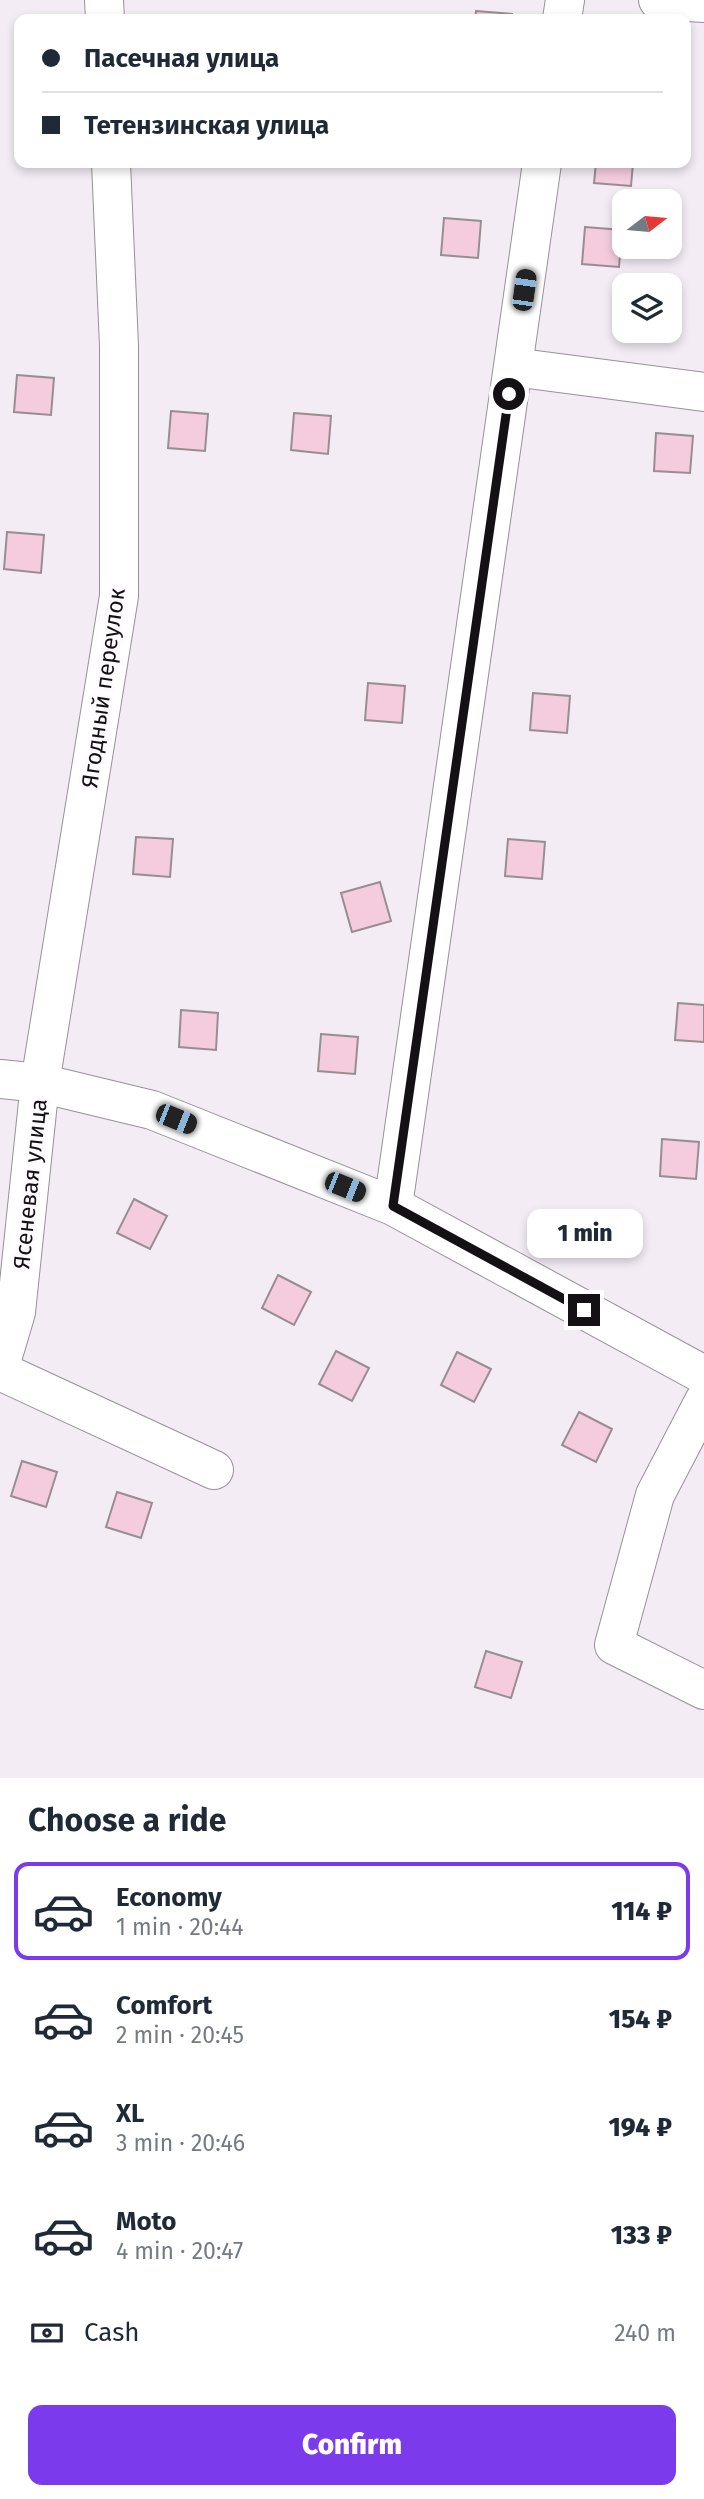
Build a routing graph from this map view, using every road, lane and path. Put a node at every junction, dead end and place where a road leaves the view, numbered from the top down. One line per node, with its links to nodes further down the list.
1 (658, 0): 2 (street)
2 (704, 3)
3 (111, 168): 8 (street, Ягодный переулок)
4 (541, 168): 5 (street)
5 (513, 367): 6 (street); 9 (street)
6 (704, 393)
7 (0, 1079): 8 (street)
8 (40, 1083): 9 (street); 10 (street, Ясеневая улица)
9 (393, 1206): 11 (street)
10 (0, 1368): 13 (street)
11 (704, 1375)
12 (704, 1401): 14 (street)
13 (214, 1470)
14 (704, 1690)

